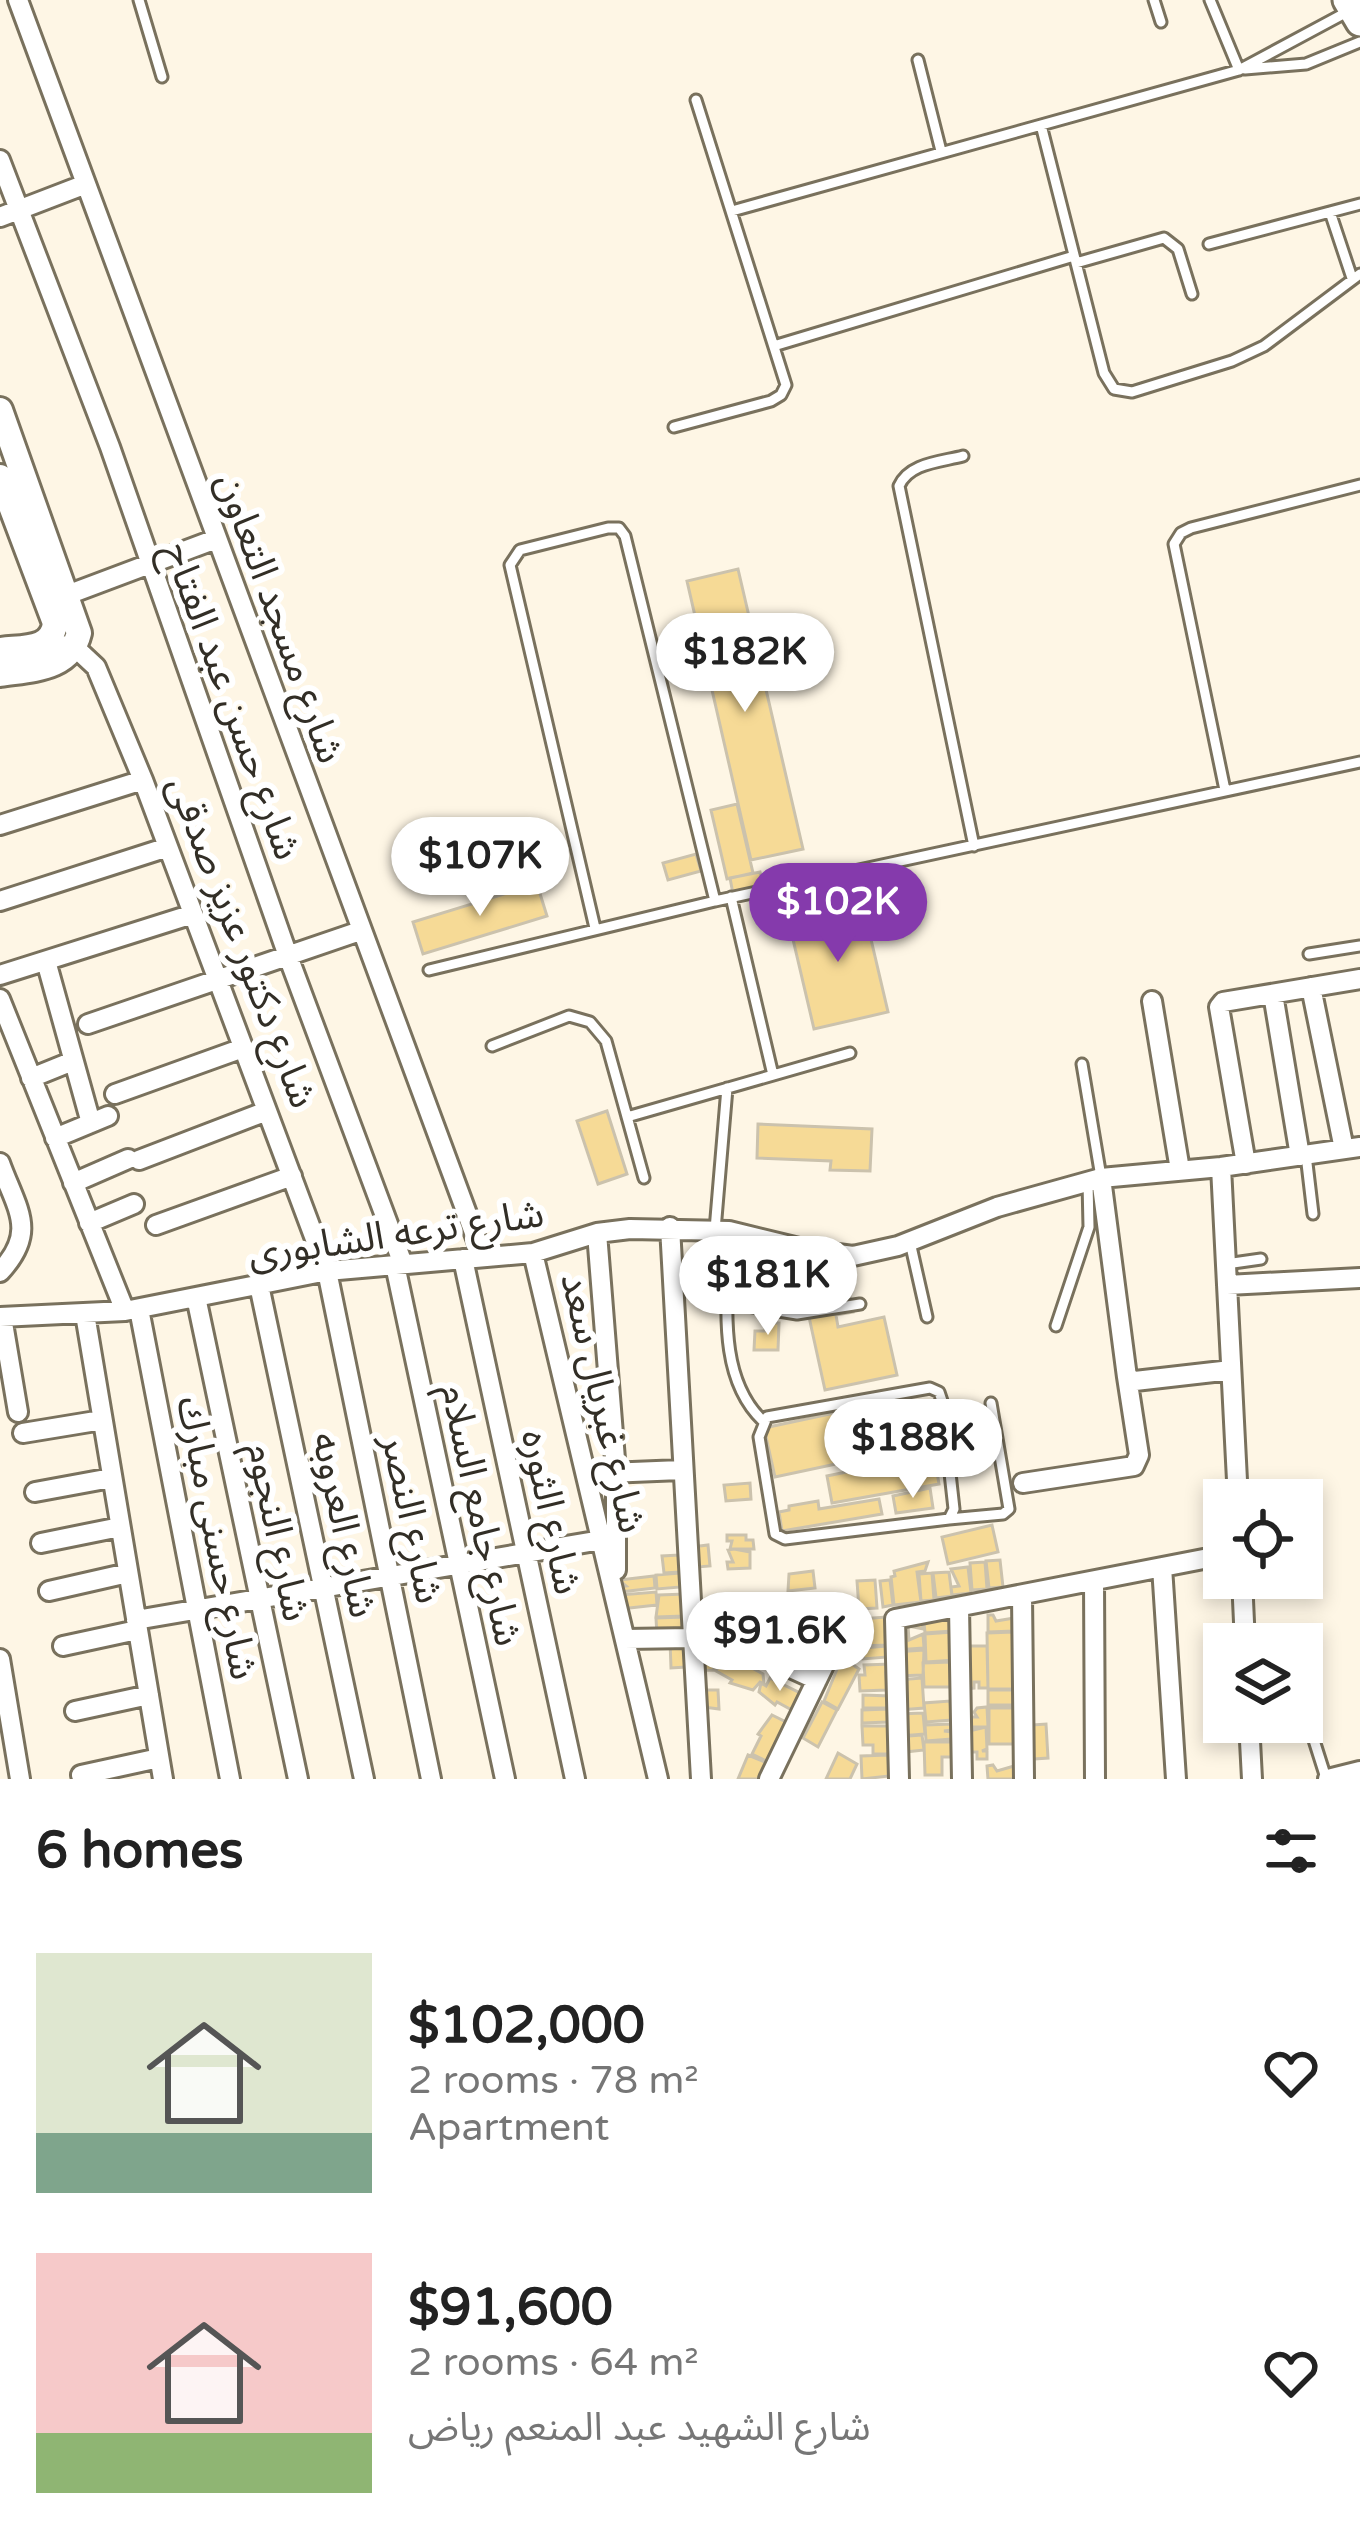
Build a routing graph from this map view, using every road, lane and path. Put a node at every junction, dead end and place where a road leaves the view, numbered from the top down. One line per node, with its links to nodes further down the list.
1 (18, 0): 15 (street, شارع مسجد التعاون)
2 (139, 0): 10 (lane)
3 (1154, 0): 6 (lane)
4 (1210, 0): 9 (lane)
5 (1353, 10): 9 (lane)
6 (1161, 22)
7 (1360, 42): 9 (lane)
8 (918, 60): 13 (lane)
9 (1239, 70): 12 (lane)
10 (162, 76)
11 (696, 100): 17 (lane)
12 (1041, 125): 13 (lane); 21 (lane)
13 (941, 152): 17 (lane)
14 (0, 160): 19 (street, شارع حسن عبد الفتاح)
15 (86, 184): 19 (street); 30 (street, شارع مسجد التعاون)
16 (1360, 204): 18 (lane)
17 (732, 211): 24 (lane)
18 (1330, 212): 20 (lane); 22 (lane)
19 (9, 213): 31 (street, شارع حسن عبد الفتاح)
20 (1209, 244)
21 (1075, 260): 22 (lane); 23 (lane); 24 (lane)
22 (1356, 276)
23 (1192, 294)
24 (777, 345): 26 (lane)
25 (0, 410): 32 (street, شارع دكتور عزيز صدقى)
26 (674, 427)
27 (963, 456): 41 (lane)
28 (0, 477): 33 (street)
29 (1360, 485): 39 (lane)
30 (216, 538): 31 (street); 48 (street, شارع مسجد التعاون)
31 (148, 565): 32 (street); 51 (street, شارع حسن عبد الفتاح)
32 (67, 595): 34 (street, شارع دكتور عزيز صدقى)
33 (44, 644): 34 (street); 35 (street)
34 (73, 648): 36 (street); 38 (street, شارع دكتور عزيز صدقى)
35 (0, 650)
36 (0, 674)
37 (1360, 762): 39 (lane)
38 (143, 780): 40 (street); 42 (street, شارع دكتور عزيز صدقى)
39 (1225, 790): 41 (lane)
40 (0, 825)
41 (974, 846): 43 (lane)
42 (168, 847): 44 (street); 46 (street, شارع دكتور عزيز صدقى)
43 (731, 897): 45 (lane); 67 (lane)
44 (0, 901)
45 (715, 901): 47 (lane); 47 (lane)
46 (193, 914): 52 (street); 56 (street, شارع دكتور عزيز صدقى)
47 (595, 928): 53 (lane)
48 (360, 932): 51 (street); 93 (street, شارع مسجد التعاون)
49 (1360, 946): 50 (lane)
50 (1309, 954)
51 (288, 956): 56 (street); 96 (street, شارع حسن عبد الفتاح)
52 (46, 961): 54 (street); 65 (street)
53 (429, 970)
54 (0, 975)
55 (1360, 979): 57 (street)
56 (217, 980): 61 (street); 63 (street, شارع دكتور عزيز صدقى)
57 (1311, 987): 58 (street); 74 (street)
58 (1273, 994): 75 (street); 77 (street)
59 (0, 999): 68 (street, شارع حسنى مبارك)
60 (1152, 1001): 79 (street)
61 (88, 1024)
62 (492, 1046): 72 (lane)
63 (243, 1048): 70 (street); 71 (street, شارع دكتور عزيز صدقى)
64 (850, 1053): 67 (lane)
65 (73, 1060): 68 (street); 73 (street)
66 (1082, 1064): 82 (lane)
67 (773, 1075): 69 (lane)
68 (31, 1078): 73 (street, شارع حسنى مبارك)
69 (727, 1088): 72 (lane); 89 (lane)
70 (115, 1094)
71 (267, 1111): 80 (street, شارع دكتور عزيز صدقى); 83 (street)
72 (627, 1117): 81 (lane)
73 (55, 1138): 83 (street, شارع حسنى مبارك)
74 (1352, 1148): 75 (street, شارع ترعه الشابورى)
75 (1303, 1155): 77 (street, شارع ترعه الشابورى); 85 (lane)
76 (0, 1163): 99 (street)
77 (1246, 1163): 78 (street, شارع ترعه الشابورى)
78 (1221, 1167): 79 (street, شارع ترعه الشابورى); 97 (street)
79 (1180, 1170): 82 (street, شارع ترعه الشابورى)
80 (292, 1176): 87 (street); 98 (street, شارع دكتور عزيز صدقى)
81 (644, 1178)
82 (1094, 1180): 91 (street, شارع ترعه الشابورى); 110 (lane); 112 (street)
83 (73, 1183): 86 (street, شارع حسنى مبارك)
84 (134, 1204): 86 (street)
85 (1312, 1214)
86 (89, 1223): 106 (street, شارع حسنى مبارك)
87 (156, 1225)
88 (670, 1227): 89 (street, شارع ترعه الشابورى); 90 (street, شارع ترعه الشابورى); 118 (street)
89 (722, 1230): 91 (street, شارع ترعه الشابورى); 104 (lane)
90 (597, 1233): 92 (street, شارع ترعه الشابورى); 119 (street)
91 (910, 1242): 109 (lane)
92 (533, 1253): 93 (street, شارع ترعه الشابورى); 120 (street, شارع غبريال سعد)
93 (483, 1257): 94 (street, شارع ترعه الشابورى)
94 (463, 1259): 96 (street, شارع ترعه الشابورى); 129 (street, شارع الثوره)
95 (1261, 1259): 97 (lane)
96 (399, 1264): 98 (street, شارع ترعه الشابورى); 131 (street, شارع جامع السلام)
97 (1226, 1264): 102 (street)
98 (328, 1271): 101 (street, شارع ترعه الشابورى); 134 (street, شارع النصر)
99 (0, 1272)
100 (1360, 1278): 102 (street)
101 (259, 1285): 103 (street, شارع ترعه الشابورى); 136 (street, شارع العروبه)
102 (1227, 1286): 111 (street)
103 (196, 1298): 106 (street, شارع ترعه الشابورى); 139 (street, شارع النجوم)
104 (729, 1303): 105 (lane); 116 (lane)
105 (860, 1304)
106 (132, 1310): 107 (street, شارع ترعه الشابورى); 142 (street, شارع حسنى مبارك)
107 (85, 1315): 108 (street, شارع ترعه الشابورى); 115 (street)
108 (1, 1317): 114 (street)
109 (927, 1317)
110 (1056, 1326)
111 (1231, 1370): 112 (street); 122 (street)
112 (1126, 1377): 123 (street)
113 (991, 1403): 125 (lane)
114 (18, 1412)
115 (102, 1420): 117 (street); 121 (street)
116 (763, 1421): 125 (lane); 125 (lane)
117 (23, 1433)
118 (681, 1470): 119 (street); 144 (street)
119 (616, 1472): 120 (street); 140 (street)
120 (586, 1473): 127 (street, شارع غبريال سعد)
121 (111, 1478): 124 (street); 126 (street)
122 (1237, 1479)
123 (1023, 1483)
124 (35, 1492)
125 (949, 1519)
126 (120, 1527): 128 (street); 133 (street)
127 (602, 1540): 129 (street); 140 (street, شارع غبريال سعد)
128 (41, 1543)
129 (526, 1552): 131 (street); 166 (street, شارع الثوره)
130 (1203, 1559): 132 (street)
131 (457, 1565): 134 (street); 165 (street, شارع جامع السلام)
132 (1162, 1567): 135 (street); 174 (street)
133 (128, 1573): 137 (street); 143 (street)
134 (390, 1576): 136 (street); 164 (street, شارع النصر)
135 (1094, 1581): 138 (street); 173 (street)
136 (323, 1588): 139 (street); 163 (street, شارع العروبه)
137 (49, 1591)
138 (1022, 1596): 141 (street); 172 (street)
139 (258, 1599): 142 (street); 162 (street, شارع النجوم)
140 (616, 1603): 145 (street, شارع غبريال سعد)
141 (959, 1607): 170 (street); 171 (street)
142 (197, 1610): 143 (street); 161 (street, شارع حسنى مبارك)
143 (137, 1625): 147 (street); 151 (street)
144 (692, 1637): 145 (street); 168 (street)
145 (625, 1639): 167 (street, شارع غبريال سعد)
146 (738, 1644): 150 (street)
147 (63, 1646)
148 (829, 1655): 150 (street)
149 (0, 1659): 159 (street)
150 (817, 1681): 169 (street)
151 (148, 1695): 152 (street); 155 (street)
152 (75, 1712)
153 (1251, 1743): 175 (street)
154 (1317, 1743): 158 (lane)
155 (159, 1758): 157 (street); 160 (street)
156 (1360, 1771): 158 (street)
157 (81, 1774)
158 (1331, 1778)
159 (20, 1779)
160 (163, 1779)
161 (230, 1779)
162 (298, 1779)
163 (364, 1779)
164 (431, 1779)
165 (506, 1779)
166 (575, 1779)
167 (658, 1779)
168 (701, 1779)
169 (769, 1779)
170 (899, 1779)
171 (962, 1779)
172 (1024, 1779)
173 (1095, 1779)
174 (1176, 1779)
175 (1252, 1779)

